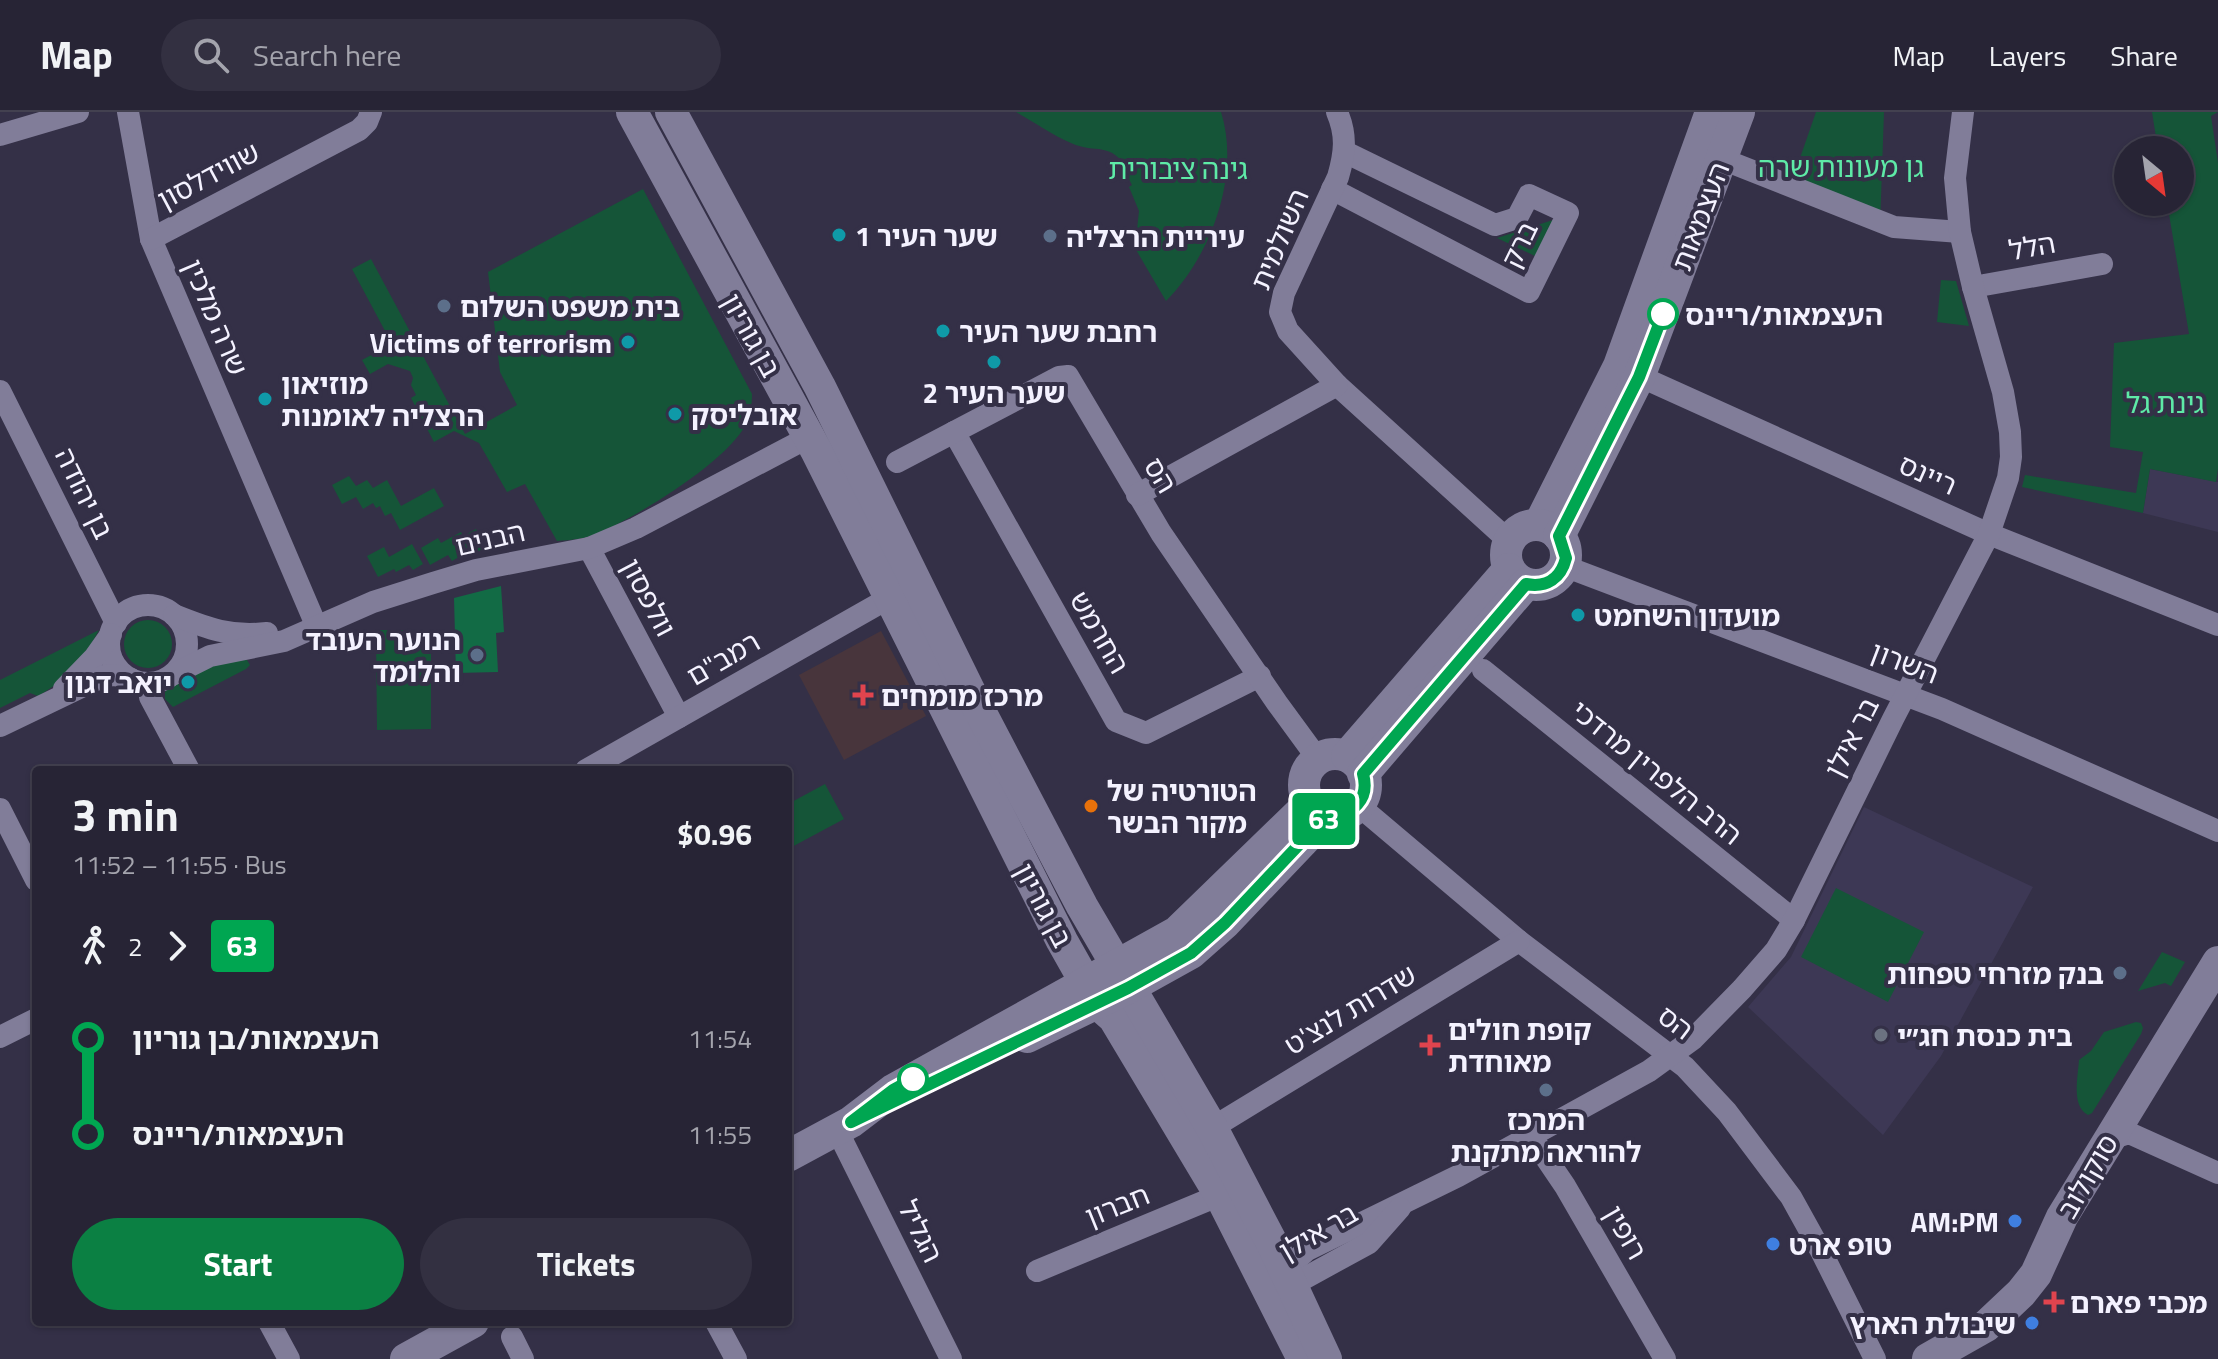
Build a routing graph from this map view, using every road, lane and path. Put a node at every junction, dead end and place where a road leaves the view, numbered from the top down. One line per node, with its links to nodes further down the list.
1 (78, 112): 10 (street)
2 (128, 112): 15 (street, שרה מלכין)
3 (371, 112): 15 (street, שווידלסון)
4 (632, 112): 16 (street, בן גוריון)
5 (671, 112): 17 (street, בן גוריון)
6 (1337, 112): 11 (street)
7 (1711, 112): 20 (street, העצמאות)
8 (1739, 112): 12 (street, העצמאות)
9 (1963, 112): 14 (street, בר אילן)
10 (0, 135)
11 (1345, 152): 13 (street, השולמית); 13 (street, ברק)
12 (1722, 159): 14 (street); 20 (street, העצמאות)
13 (1332, 189): 21 (street, השולמית)
14 (1960, 232): 19 (street, בר אילן)
15 (151, 239): 33 (street, שרה מלכין)
16 (700, 240): 17 (street, בן גוריון); 24 (street, בן גוריון)
17 (749, 254): 24 (street, בן גוריון)
18 (2102, 264): 19 (street, הלל)
19 (1973, 287): 27 (street, בר אילן)
20 (1629, 372): 27 (street, ריינס); 28 (street, העצמאות)
21 (1337, 385): 26 (street); 30 (street)
22 (0, 391): 35 (street, בן יהודה)
23 (954, 432): 25 (street, הס); 26 (street, הס); 38 (street, החרמש)
24 (814, 438): 29 (street, הבנים); 31 (street, בן גוריון); 54 (street, בן גוריון)
25 (897, 462)
26 (1137, 495): 38 (street, הס)
27 (1989, 534): 34 (street, ריינס); 40 (street, בר אילן)
28 (1554, 543): 30 (street); 30 (street); 40 (street, השרון)
29 (589, 548): 33 (street, הבנים); 42 (street, וולפסון)
30 (1515, 565): 44 (street)
31 (889, 598): 42 (street, רמב"ם); 56 (street, בן גוריון)
32 (174, 615): 33 (street, הבנים); 35 (street); 37 (street)
33 (316, 625): 37 (street, הבנים)
34 (2218, 625)
35 (113, 629): 39 (street); 41 (street)
36 (1483, 670): 51 (street, הרב הלפרין מרדכי)
37 (172, 675): 39 (street)
38 (1260, 676): 44 (street, הס)
39 (140, 681): 41 (street); 45 (street)
40 (1906, 694): 49 (street, השרון); 51 (street, בר אילן)
41 (51, 701): 43 (street)
42 (679, 717): 46 (street, רמב"ם)
43 (0, 726)
44 (1343, 763): 47 (street); 47 (street)
45 (187, 766)
46 (593, 766)
47 (1332, 808): 52 (street, הס); 54 (street)
48 (0, 809): 50 (street)
49 (2218, 831)
50 (32, 872)
51 (1794, 920): 59 (street, בר אילן)
52 (1519, 941): 59 (street, הס); 61 (street, שדרות לנצ'ט)
53 (2218, 962): 63 (street, סוקולוב)
54 (1122, 977): 56 (street); 61 (street, בן גוריון)
55 (2218, 977): 63 (street, סוקולוב)
56 (1092, 992): 60 (street); 66 (street, בן גוריון)
57 (32, 1021): 58 (street)
58 (0, 1037)
59 (1671, 1055): 62 (street, בר אילן); 82 (street, הס)
60 (844, 1126): 64 (street); 78 (street, הגליל)
61 (1212, 1128): 68 (street, בן גוריון)
62 (1531, 1136): 68 (street, בר אילן); 81 (street, רופין)
63 (2118, 1137): 65 (street); 73 (street, סוקולוב)
64 (792, 1154)
65 (2218, 1173)
66 (1220, 1195): 67 (street, חברון); 68 (street, בן גוריון)
67 (1037, 1271)
68 (1281, 1280): 79 (street, בן גוריון); 80 (street, בן גוריון)
69 (271, 1326): 74 (street)
70 (466, 1326): 75 (street)
71 (718, 1326): 77 (street)
72 (512, 1337): 76 (street)
73 (1961, 1352): 83 (street, סוקולוב)
74 (289, 1359)
75 (406, 1359)
76 (523, 1359)
77 (736, 1359)
78 (951, 1359)
79 (1303, 1359)
80 (1326, 1359)
81 (1665, 1359)
82 (1875, 1359)
83 (1928, 1359)

